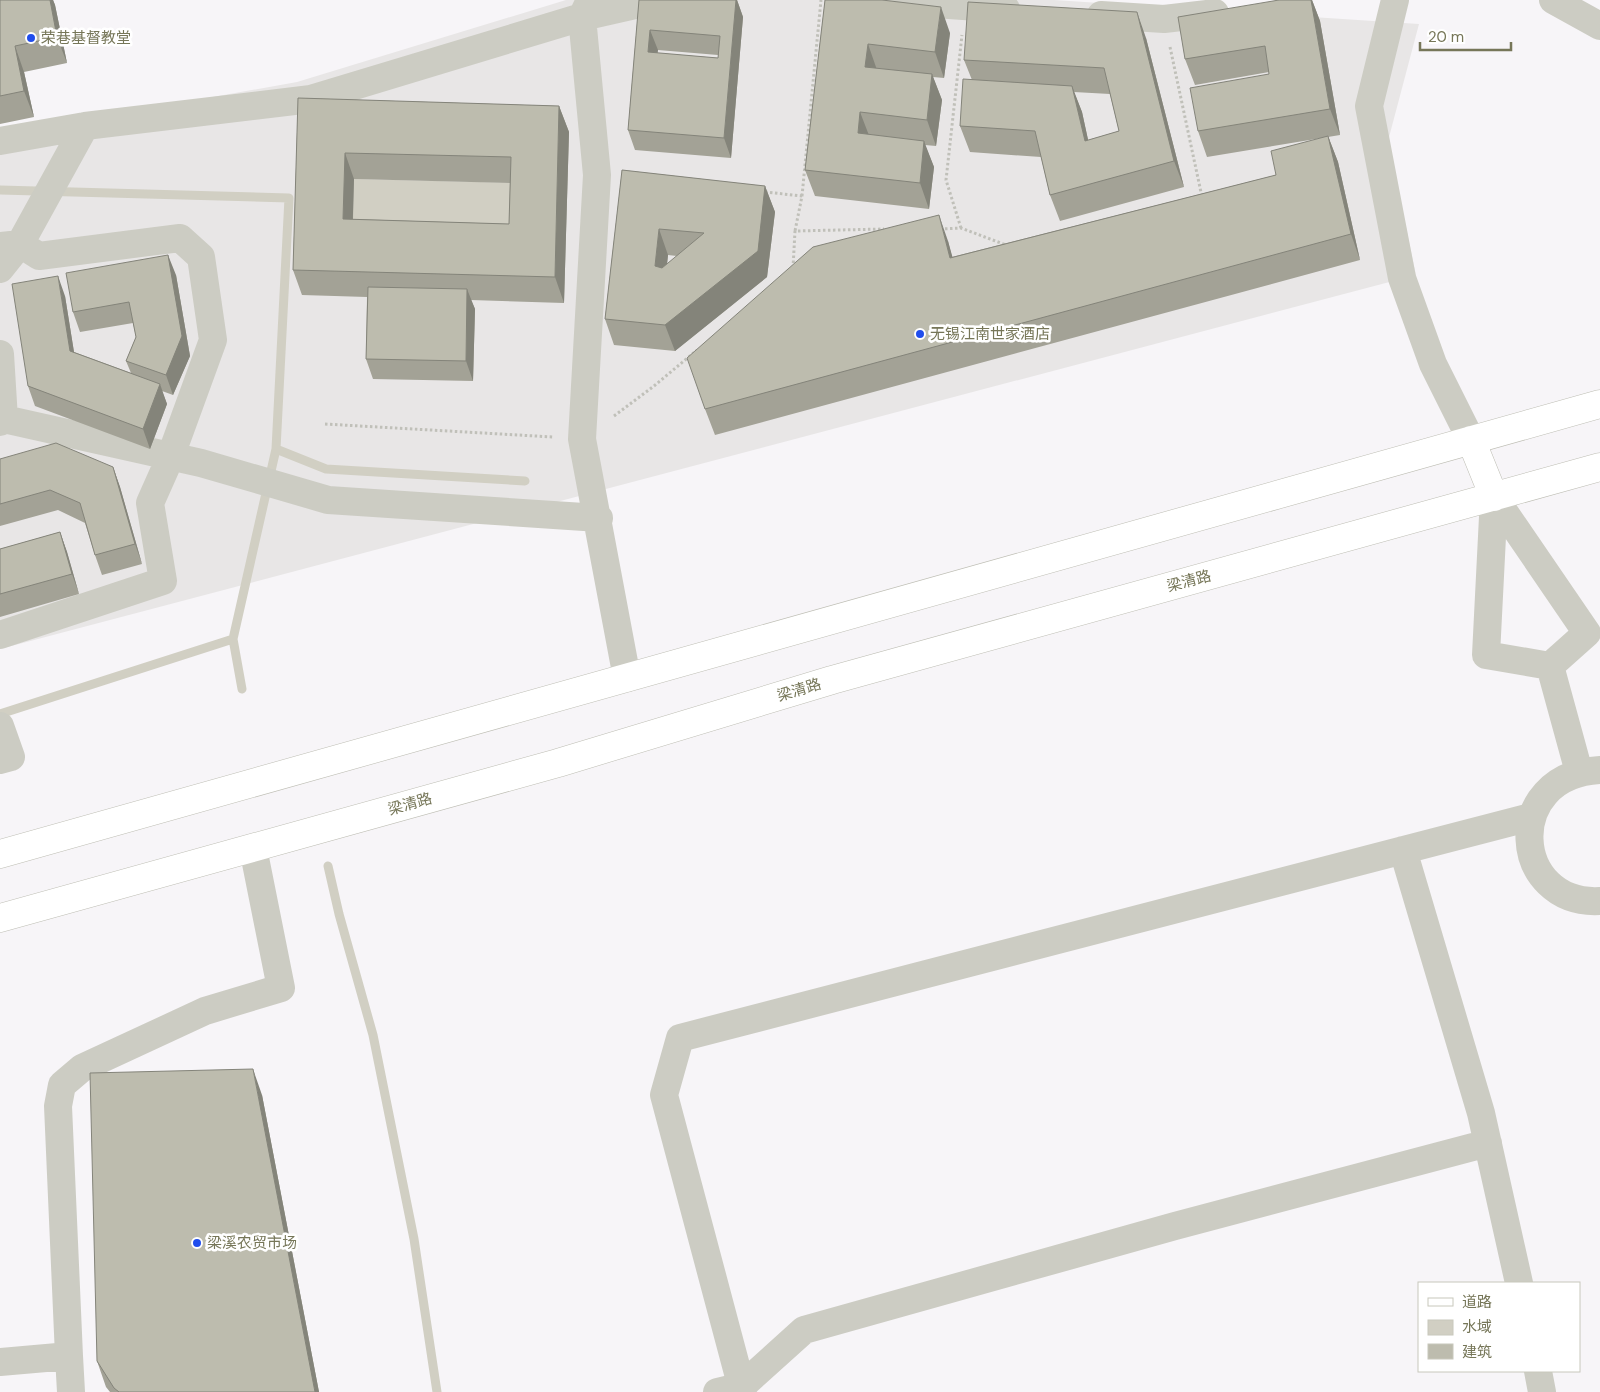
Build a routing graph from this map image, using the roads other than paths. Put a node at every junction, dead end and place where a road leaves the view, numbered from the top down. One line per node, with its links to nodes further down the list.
1 (657, 0): 5 (street)
2 (878, 0): 7 (street)
3 (1395, 0): 17 (street)
4 (1553, 0): 9 (street)
5 (586, 8): 10 (street); 21 (street)
6 (1242, 9): 8 (street)
7 (1035, 11)
8 (1074, 14)
9 (1600, 26)
10 (79, 137): 11 (street); 12 (street)
11 (0, 141)
12 (10, 245): 13 (street); 18 (street)
13 (0, 268)
14 (0, 354): 16 (street)
15 (1600, 404): 17 (main road)
16 (2, 421): 18 (street)
17 (1471, 440): 20 (main road); 24 (main road)
18 (170, 458): 21 (street); 22 (street)
19 (1600, 467): 20 (main road, 梁清路)
20 (1494, 497): 23 (street); 23 (street); 29 (main road, 梁清路)
21 (599, 518): 24 (street)
22 (0, 635)
23 (1550, 666): 27 (street)
24 (627, 678): 31 (main road)
25 (1, 730): 26 (street)
26 (0, 760)
27 (1590, 771): 28 (street)
28 (1531, 817): 30 (street); 32 (street)
29 (253, 848): 33 (main road, 梁清路); 36 (street)
30 (1403, 850): 34 (street); 39 (street)
31 (0, 854)
32 (1600, 901)
33 (0, 918)
34 (1488, 1142): 35 (street); 39 (street)
35 (1519, 1282)
36 (69, 1356): 37 (street); 40 (street)
37 (0, 1362)
38 (1538, 1372): 41 (street)
39 (734, 1390)
40 (71, 1392)
41 (1542, 1392)

